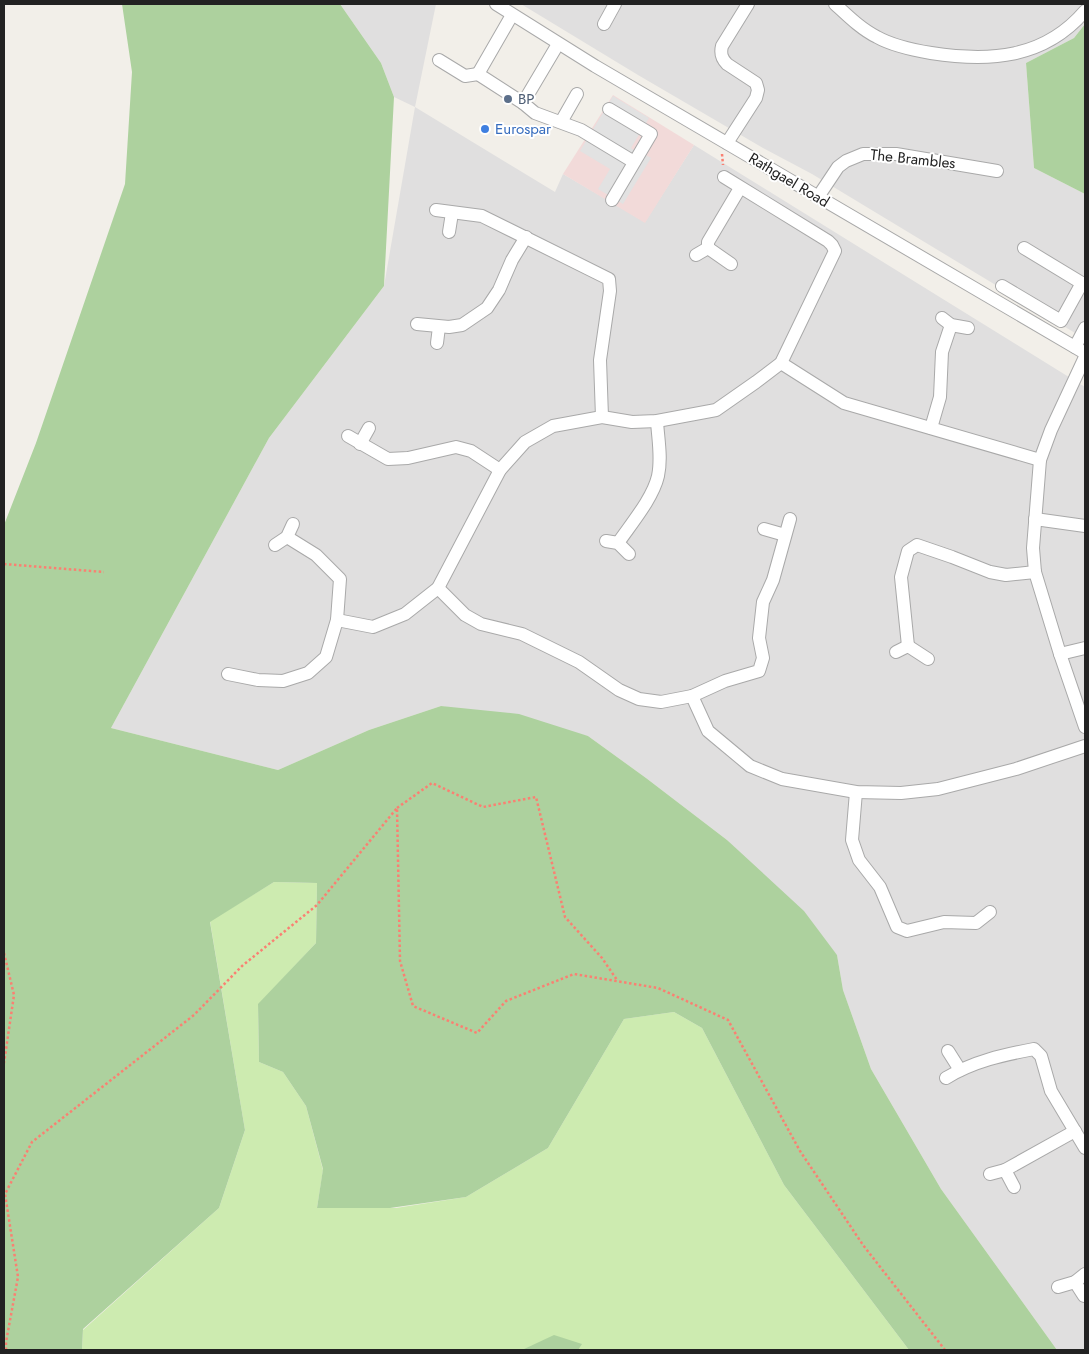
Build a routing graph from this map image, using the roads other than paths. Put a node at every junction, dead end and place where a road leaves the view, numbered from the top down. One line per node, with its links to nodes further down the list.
1 (496, 4): 6 (street, Rathgael Road)
2 (748, 4): 15 (street)
3 (835, 4): 5 (street)
4 (612, 5): 7 (street)
5 (1085, 11)
6 (512, 15): 8 (street, Rathgael Road); 10 (street)
7 (604, 24)
8 (558, 44): 12 (street); 15 (street, Rathgael Road)
9 (439, 60): 10 (street)
10 (478, 74): 12 (street)
11 (577, 94): 14 (street)
12 (524, 103): 14 (street)
13 (609, 109): 16 (street)
14 (561, 122): 16 (street)
15 (727, 143): 20 (street, Rathgael Road)
16 (634, 162): 21 (street)
17 (997, 171): 20 (street, The Brambles)
18 (724, 177): 19 (street)
19 (740, 188): 26 (street); 39 (street)
20 (818, 197): 37 (street, Rathgael Road)
21 (612, 200)
22 (436, 210): 23 (street)
23 (452, 212): 24 (street); 25 (street)
24 (449, 232)
25 (526, 237): 33 (street); 40 (street)
26 (708, 248): 28 (street); 29 (street)
27 (1024, 248): 30 (street)
28 (696, 255)
29 (732, 264)
30 (1084, 284): 31 (street)
31 (1002, 286)
32 (416, 324): 33 (street)
33 (439, 327): 36 (street)
34 (968, 328): 43 (street)
35 (1085, 328): 37 (street)
36 (437, 343)
37 (1080, 350)
38 (1085, 357): 46 (street)
39 (781, 363): 41 (street); 43 (street)
40 (602, 417): 41 (street); 47 (street)
41 (657, 421): 56 (street)
42 (368, 428): 45 (street)
43 (931, 428): 46 (street)
44 (348, 436): 45 (street)
45 (360, 444): 47 (street)
46 (1040, 460): 49 (street)
47 (500, 470): 58 (street)
48 (790, 519): 53 (street)
49 (1036, 519): 51 (street); 57 (street)
50 (293, 524): 54 (street)
51 (1085, 526)
52 (764, 529): 53 (street)
53 (785, 535): 64 (street)
54 (287, 537): 55 (street); 59 (street)
55 (275, 545)
56 (629, 554)
57 (1035, 572): 61 (street); 62 (street)
58 (438, 588): 59 (street); 64 (street)
59 (337, 620): 63 (street)
60 (1085, 648): 61 (street)
61 (1060, 654): 65 (street)
62 (928, 659)
63 (228, 674)
64 (692, 696): 67 (street)
65 (1085, 727)
66 (1085, 746): 67 (street)
67 (856, 792): 68 (street)
68 (990, 912)
69 (948, 1052): 70 (street)
70 (960, 1070): 71 (street); 72 (street)
71 (946, 1078)
72 (1074, 1131): 73 (street); 74 (street)
73 (1085, 1148)
74 (1005, 1170): 75 (street); 76 (street)
75 (990, 1174)
76 (1014, 1187)
77 (1085, 1274): 78 (street)
78 (1074, 1282): 79 (street); 80 (street)
79 (1058, 1287)
80 (1084, 1296)

